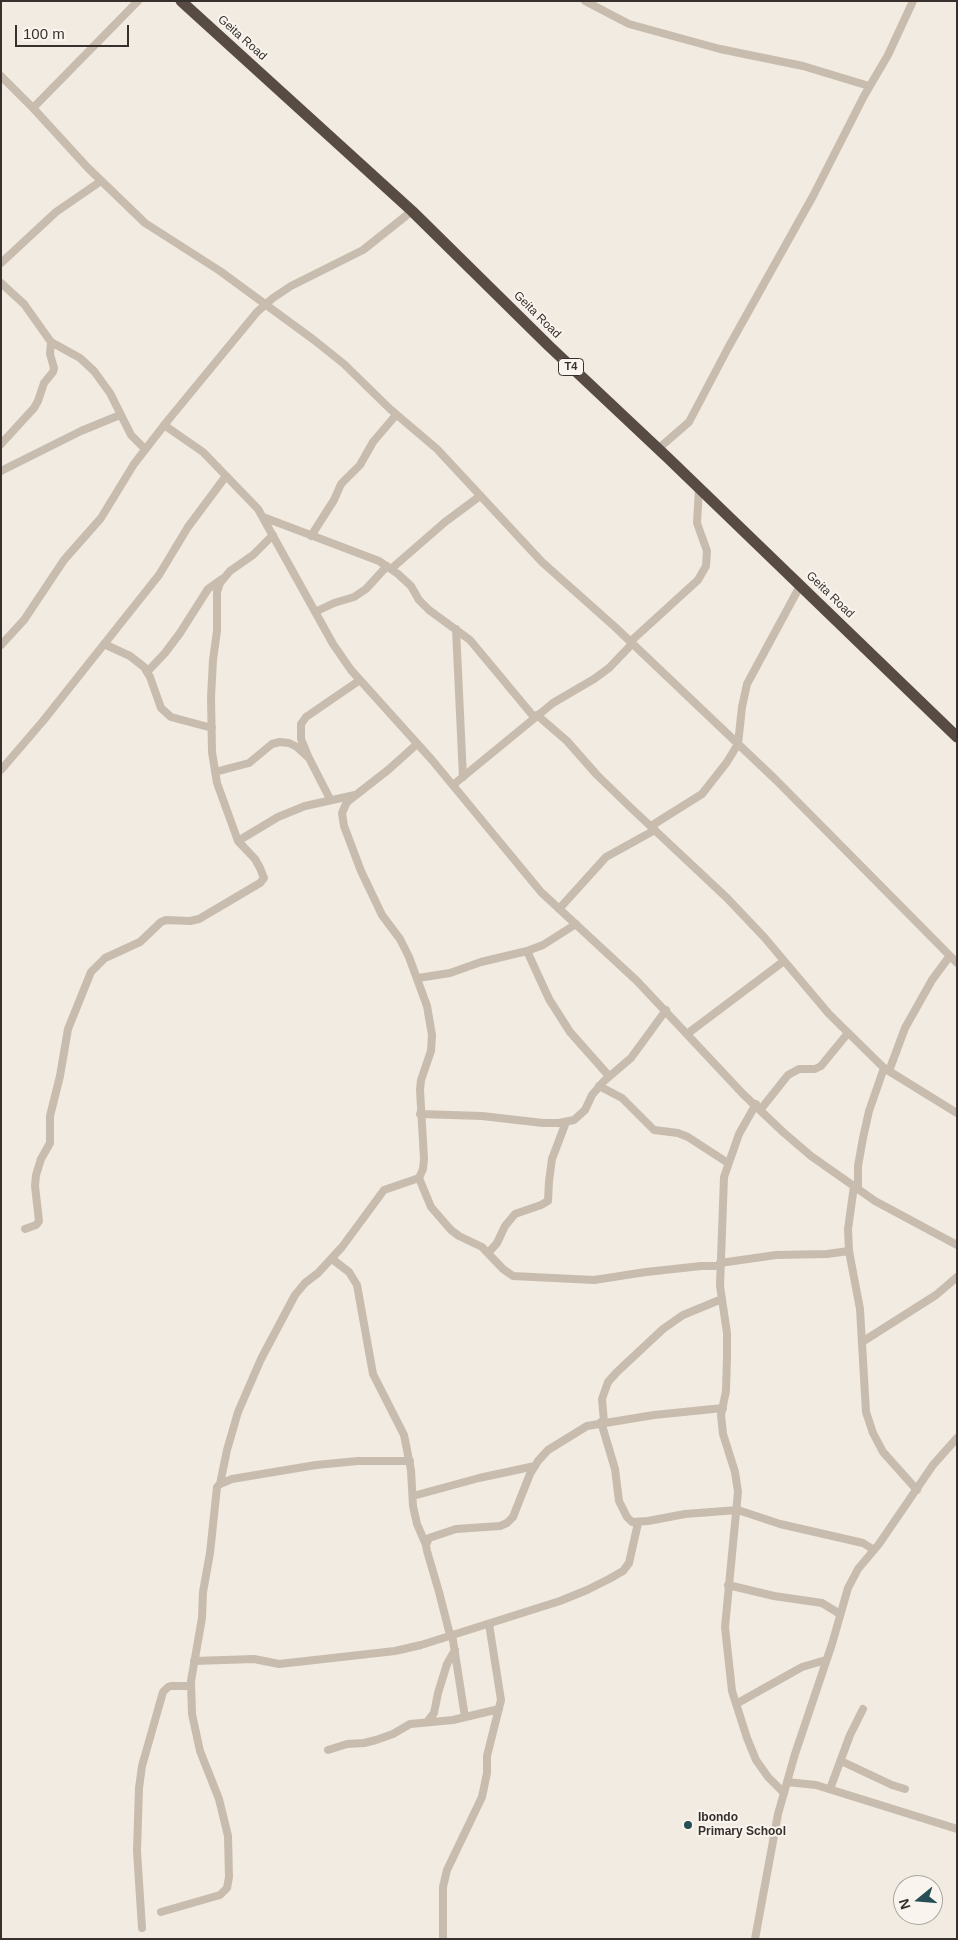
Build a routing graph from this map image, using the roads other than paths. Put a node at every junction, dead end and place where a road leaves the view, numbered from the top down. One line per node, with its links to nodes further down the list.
1 (138, 1): 7 (street)
2 (181, 1): 9 (highway, Geita Road / T4)
3 (585, 1): 6 (street)
4 (914, 1): 6 (street)
5 (1, 76): 7 (street)
6 (869, 86): 19 (street)
7 (33, 108): 8 (street)
8 (101, 181): 10 (street); 12 (street)
9 (412, 211): 12 (street); 19 (highway, Geita Road / T4)
10 (1, 263)
11 (1, 283): 13 (street)
12 (265, 304): 15 (street); 16 (street)
13 (51, 342): 14 (street); 17 (street)
14 (120, 415): 18 (street); 20 (street)
15 (396, 415): 23 (street); 26 (street)
16 (164, 425): 18 (street); 21 (street)
17 (1, 444)
18 (146, 449): 34 (street)
19 (658, 449): 22 (highway, Geita Road / T4)
20 (1, 471)
21 (226, 476): 24 (street); 33 (street)
22 (699, 488): 29 (highway, Geita Road / T4); 32 (street)
23 (480, 496): 27 (street); 32 (street)
24 (263, 516): 25 (street); 26 (street)
25 (273, 535): 28 (street); 30 (street)
26 (311, 536): 27 (street)
27 (389, 567): 30 (street); 31 (street)
28 (226, 576): 35 (street); 38 (street)
29 (800, 586): 39 (highway, Geita Road / T4); 41 (street)
30 (315, 612): 36 (street)
31 (456, 629): 37 (street); 45 (street)
32 (631, 643): 37 (street); 41 (street)
33 (104, 644): 35 (street); 43 (street)
34 (1, 645)
35 (147, 672): 38 (street)
36 (360, 680): 40 (street); 42 (street)
37 (536, 716): 45 (street); 49 (street)
38 (212, 728): 44 (street)
39 (957, 737)
40 (417, 744): 46 (street); 47 (street)
41 (738, 744): 49 (street); 54 (street)
42 (309, 758): 44 (street); 48 (street)
43 (1, 770)
44 (215, 772): 50 (street)
45 (463, 777): 46 (street)
46 (452, 786): 51 (street)
47 (357, 794): 48 (street); 57 (street)
48 (330, 799): 50 (street)
49 (653, 828): 51 (street); 55 (street)
50 (238, 841): 71 (street)
51 (559, 910): 52 (street)
52 (576, 924): 53 (street); 58 (street)
53 (527, 951): 57 (street); 62 (street)
54 (949, 957): 56 (street); 61 (street)
55 (784, 961): 59 (street); 60 (street)
56 (957, 963)
57 (418, 978): 66 (street)
58 (666, 1010): 60 (street); 62 (street)
59 (848, 1033): 61 (street); 64 (street)
60 (688, 1034): 64 (street)
61 (886, 1070): 65 (street); 70 (street)
62 (609, 1076): 63 (street)
63 (599, 1086): 67 (street); 68 (street)
64 (758, 1107): 68 (street); 70 (street)
65 (957, 1113)
66 (420, 1114): 67 (street); 69 (street)
67 (566, 1122): 74 (street)
68 (728, 1164): 76 (street)
69 (419, 1178): 74 (street); 75 (street)
70 (856, 1187): 72 (street); 73 (street)
71 (25, 1229)
72 (957, 1245)
73 (849, 1251): 76 (street); 79 (street)
74 (489, 1252): 76 (street)
75 (332, 1259): 83 (street); 85 (street)
76 (720, 1264): 78 (street)
77 (957, 1277): 79 (street)
78 (722, 1298): 80 (street); 81 (street)
79 (862, 1342): 86 (street)
80 (723, 1408): 81 (street); 88 (street)
81 (602, 1422): 84 (street); 89 (street)
82 (957, 1438): 86 (street)
83 (410, 1461): 85 (street); 87 (street)
84 (535, 1466): 87 (street); 90 (street)
85 (220, 1484): 98 (street)
86 (917, 1490): 91 (street)
87 (413, 1496): 90 (street)
88 (738, 1510): 89 (street); 91 (street); 92 (street)
89 (638, 1522): 94 (street)
90 (426, 1545): 95 (street)
91 (874, 1550): 93 (street)
92 (728, 1585): 93 (street); 100 (street)
93 (840, 1614): 97 (street)
94 (489, 1624): 95 (street); 101 (street)
95 (451, 1635): 96 (street); 98 (street)
96 (455, 1650): 103 (street); 104 (street)
97 (826, 1660): 100 (street); 107 (street)
98 (194, 1661): 99 (street)
99 (191, 1686): 112 (street); 113 (street)
100 (736, 1704): 110 (street)
101 (499, 1709): 103 (street); 114 (street)
102 (862, 1709): 106 (street)
103 (465, 1717): 104 (street)
104 (427, 1722): 105 (street)
105 (328, 1750)
106 (841, 1761): 108 (street); 109 (street)
107 (787, 1782): 109 (street); 110 (street)
108 (905, 1788)
109 (830, 1789): 111 (street)
110 (784, 1793): 115 (street)
111 (957, 1829)
112 (161, 1912)
113 (142, 1928)
114 (443, 1939)
115 (755, 1939)

